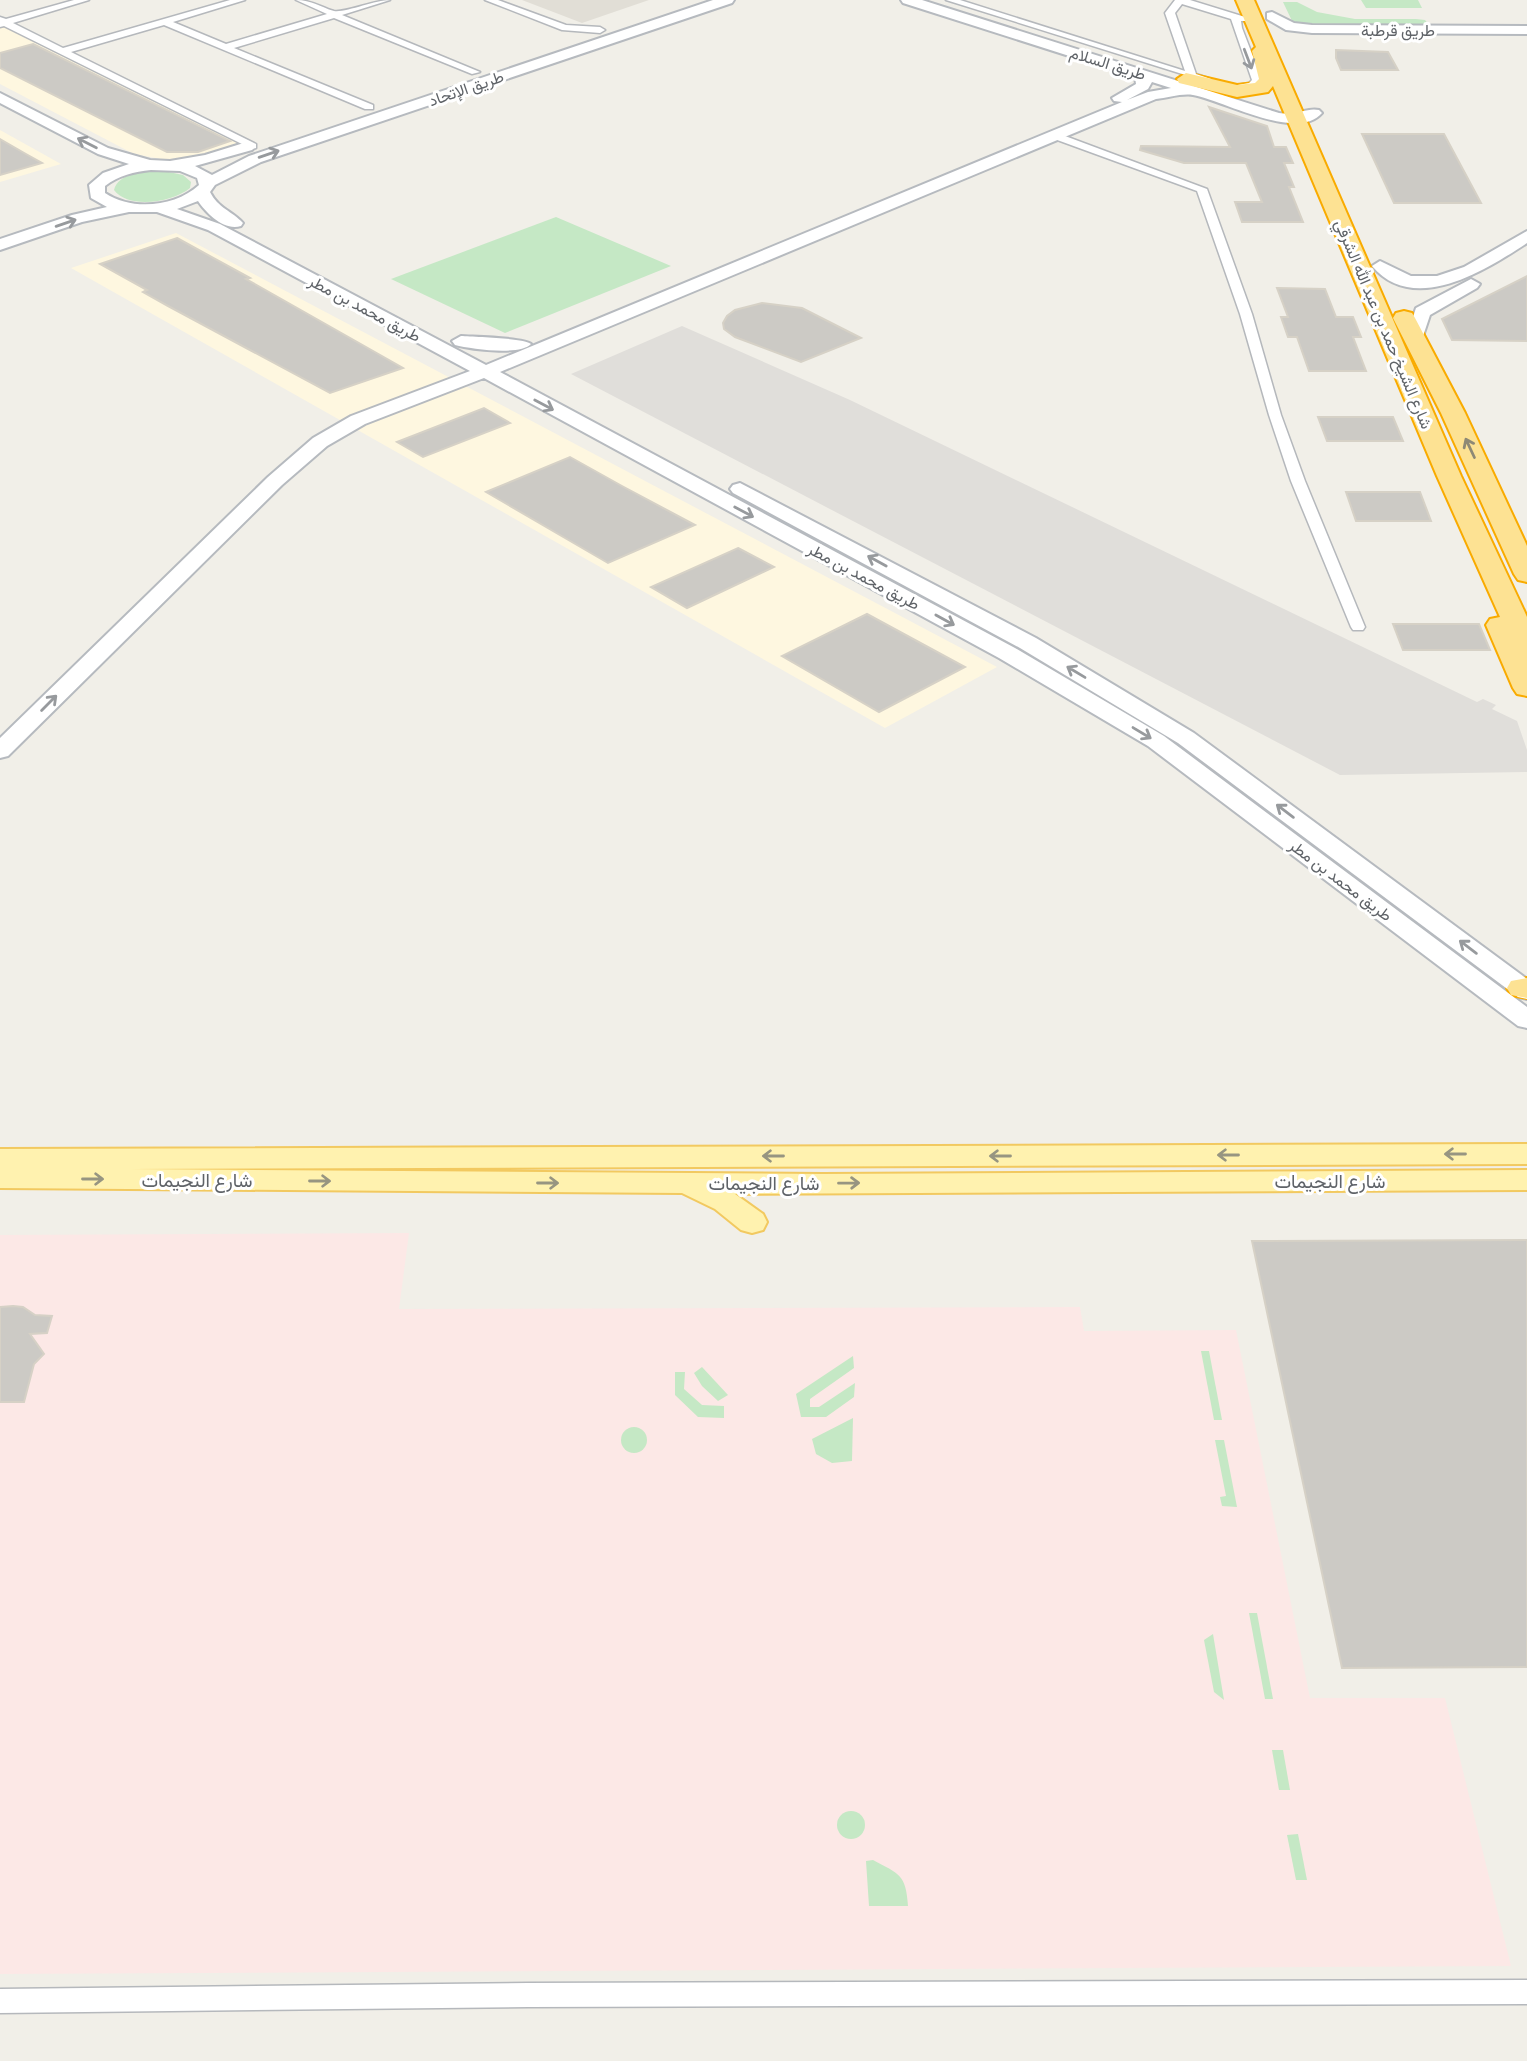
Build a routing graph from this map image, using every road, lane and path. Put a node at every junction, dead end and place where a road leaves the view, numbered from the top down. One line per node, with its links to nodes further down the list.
1 (84, 0): 14 (street)
2 (240, 0): 15 (street)
3 (301, 0): 13 (street)
4 (385, 0): 13 (street)
5 (490, 0): 19 (street)
6 (691, 0): 19 (street, طريق اﻹتحاد)
7 (727, 0): 39 (street, طريق اﻹتحاد, one-way to 7)
8 (908, 0): 26 (street, طريق السلام)
9 (939, 0): 17 (street, طريق السلام)
10 (951, 0): 17 (street)
11 (1178, 2): 12 (street); 27 (street)
12 (1233, 9): 16 (highway); 27 (street, one-way to 27)
13 (335, 16): 23 (street); 25 (street)
14 (2, 22): 24 (street)
15 (165, 22): 23 (street); 24 (street)
16 (1266, 22): 20 (street, طريق قرطبة); 27 (highway); 32 (highway, شارع الشيخ حمد بن عبد الله الشرقي); 32 (highway, شارع الشيخ حمد بن عبد الله الشرقي)
17 (1038, 29): 27 (street, طريق السلام)
18 (1527, 30): 20 (street, طريق قرطبة)
19 (567, 34): 25 (street, طريق اﻹتحاد)
20 (1393, 34): 21 (street, طريق قرطبة); 22 (street, طريق قرطبة)
21 (1527, 37)
22 (1290, 40)
23 (226, 47): 29 (street)
24 (62, 51): 34 (street)
25 (475, 72): 29 (street, طريق اﻹتحاد)
26 (1139, 72): 27 (street, طريق السلام); 30 (street)
27 (1190, 79): 30 (street); 32 (street, طريق السلام)
28 (0, 97): 35 (street, one-way to 28)
29 (369, 107): 34 (street, طريق اﻹتحاد)
30 (1096, 112): 33 (street); 37 (street)
31 (0, 114): 38 (street)
32 (1306, 117): 46 (highway, شارع الشيخ حمد بن عبد الله الشرقي); 53 (highway, شارع الشيخ حمد بن عبد الله الشرقي)
33 (1053, 135): 37 (street); 57 (street)
34 (252, 146): 36 (street, طريق اﻹتحاد)
35 (151, 165): 36 (street); 38 (street)
36 (172, 165): 39 (street, طريق محمد بن مطر)
37 (945, 175): 49 (street)
38 (97, 186): 41 (street); 42 (street)
39 (205, 188): 40 (street); 50 (street, طريق محمد بن مطر)
40 (157, 207): 41 (street); 50 (street, طريق محمد بن مطر)
41 (131, 208): 44 (street, one-way to 41)
42 (0, 229)
43 (1527, 236): 47 (street)
44 (0, 245)
45 (1527, 254): 47 (street)
46 (1380, 266): 47 (street); 48 (highway, شارع الشيخ حمد بن عبد الله الشرقي)
47 (1473, 275): 48 (street)
48 (1414, 341): 54 (highway, شارع الشيخ حمد بن عبد الله الشرقي, one-way to 48)
49 (528, 348): 50 (street); 51 (street); 52 (street)
50 (441, 366): 51 (street, طريق محمد بن مطر); 51 (street); 60 (street); 61 (street, one-way to 50)
51 (489, 368): 52 (street, طريق محمد بن مطر); 63 (street, طريق محمد بن مطر, one-way to 63)
52 (534, 381): 62 (street, طريق محمد بن مطر, one-way to 52)
53 (1449, 476): 58 (highway, شارع الشيخ حمد بن عبد الله الشرقي); 59 (highway)
54 (1499, 510): 55 (highway); 56 (highway, شارع الشيخ حمد بن عبد الله الشرقي)
55 (1527, 554)
56 (1527, 574)
57 (1358, 627)
58 (1527, 646)
59 (1527, 688)
60 (0, 726)
61 (0, 751)
62 (1526, 989)
63 (1527, 1020)
64 (0, 1159): 65 (main road, شارع النجيمات, one-way to 64)
65 (1526, 1160): 67 (main road, شارع النجيمات, one-way to 65)
66 (0, 1178): 67 (main road, شارع النجيمات, one-way to 67)
67 (674, 1184): 68 (main road)
68 (752, 1222)
69 (1527, 1992): 70 (street)
70 (0, 2001)

